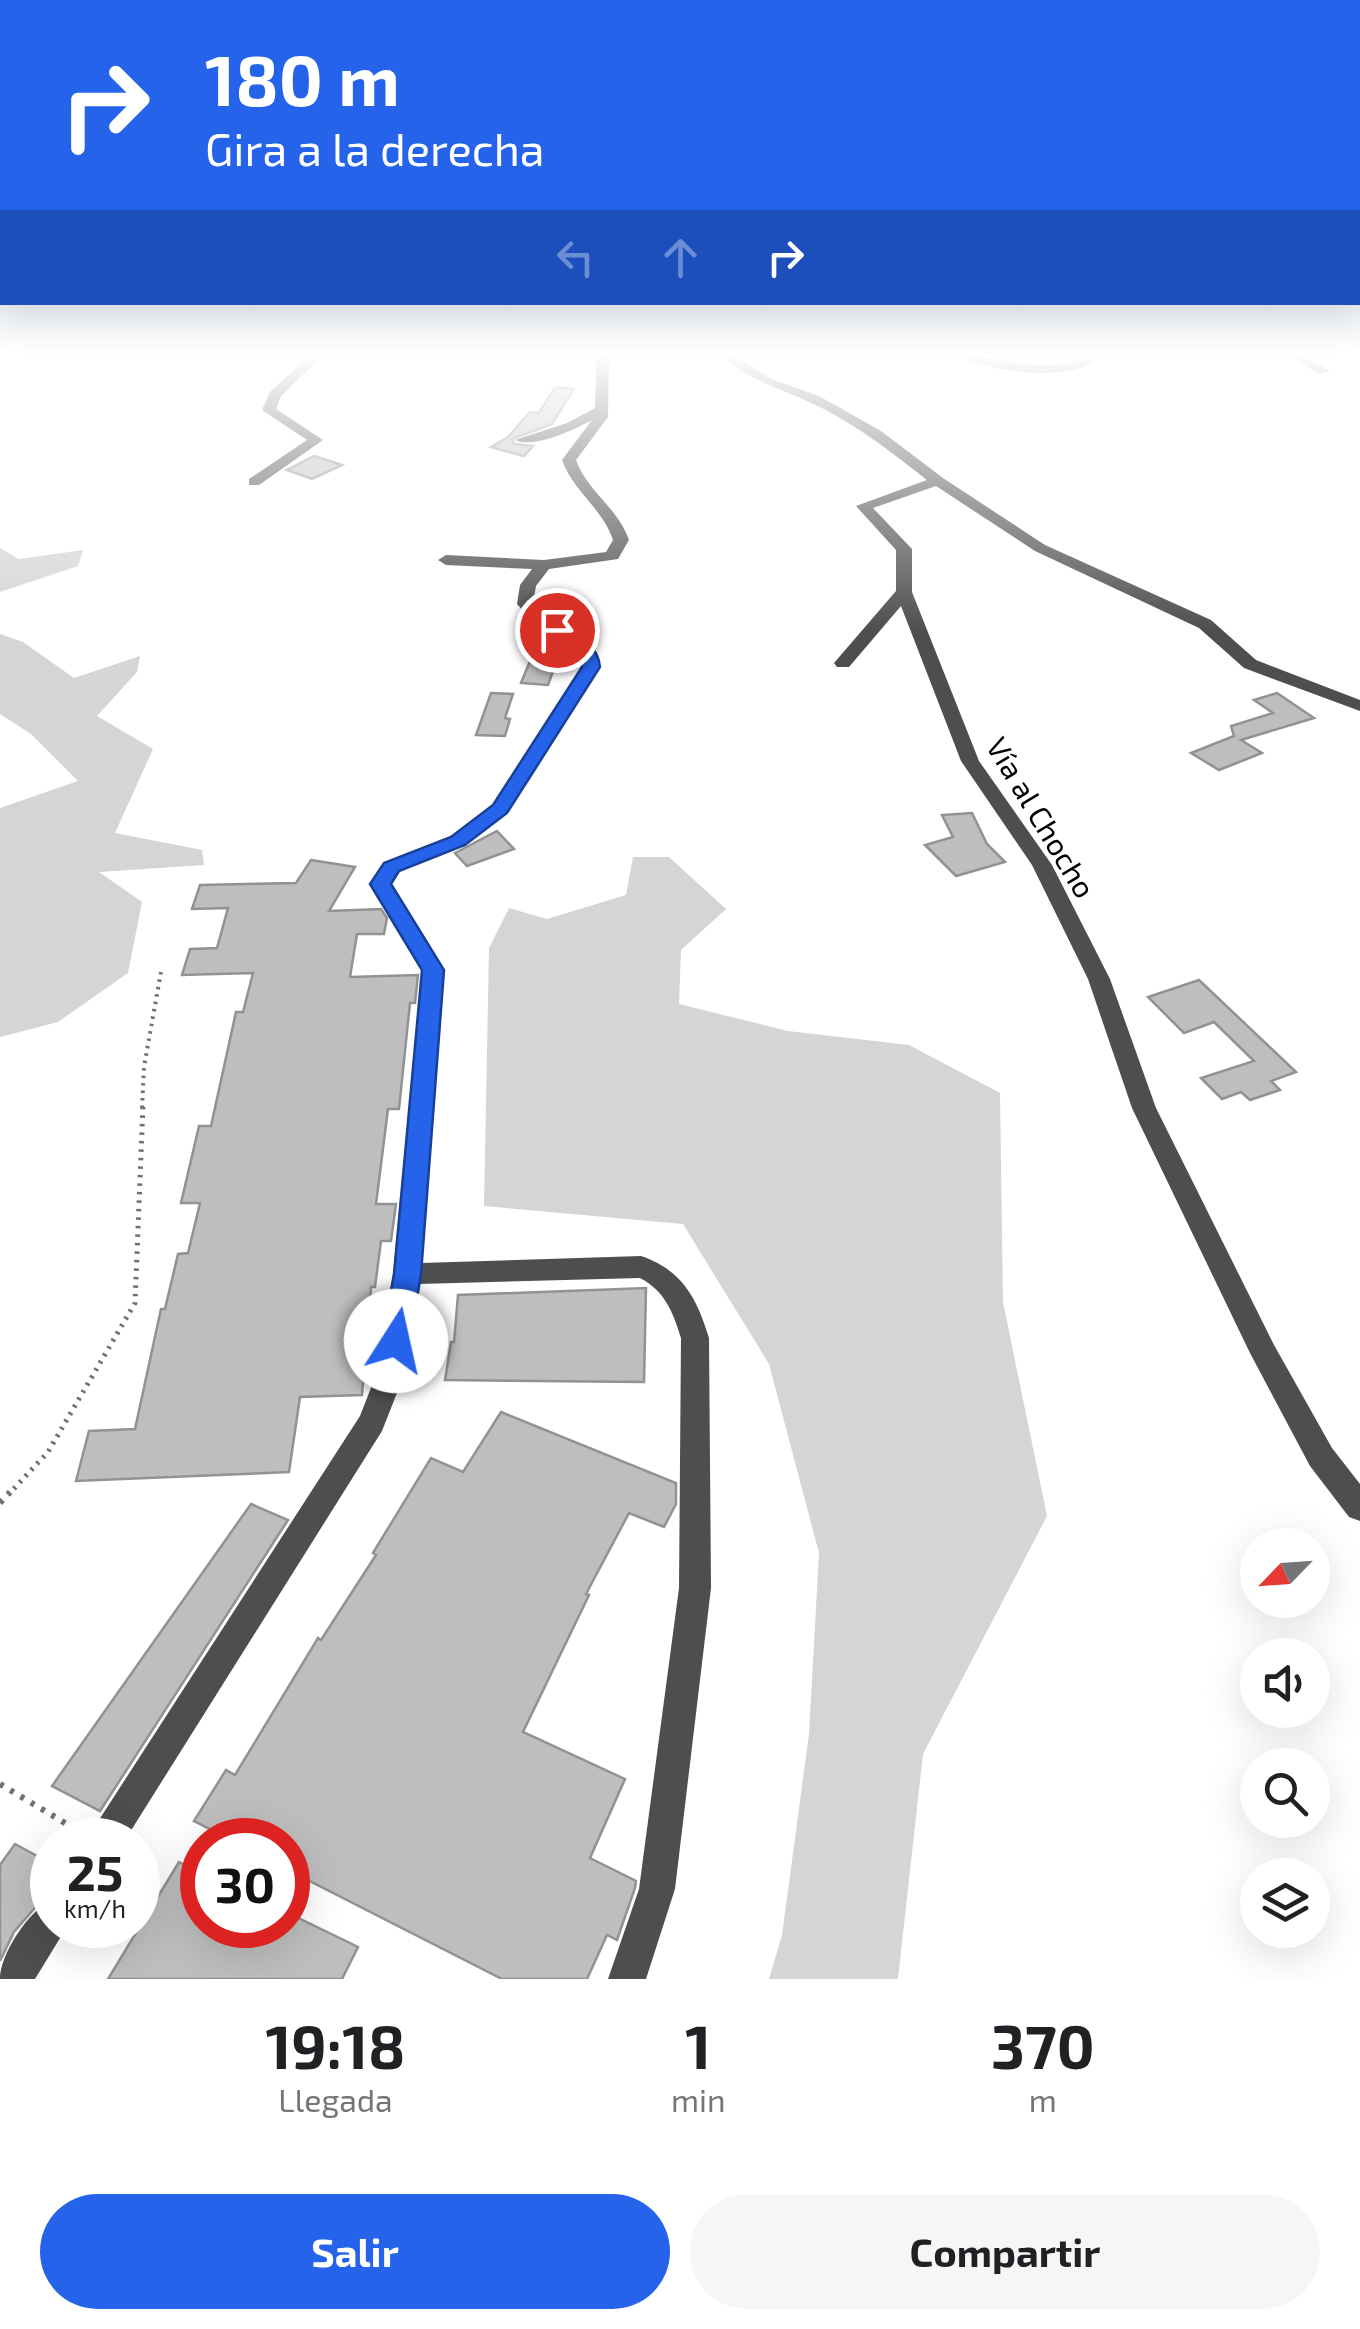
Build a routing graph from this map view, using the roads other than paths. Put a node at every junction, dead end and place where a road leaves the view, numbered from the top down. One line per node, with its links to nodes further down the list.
1 (307, 446): 5 (street)
2 (579, 446): 7 (street)
3 (892, 446): 4 (street)
4 (938, 481): 8 (street, Vía al Chocho); 10 (street)
5 (254, 482)
6 (446, 560): 7 (street)
7 (544, 565): 11 (street)
8 (904, 592): 9 (street); 12 (street, Vía al Chocho)
9 (843, 663)
10 (1360, 706)
11 (407, 1274): 13 (street); 16 (street)
12 (1360, 1507)
13 (108, 1818)
14 (33, 1948): 15 (street)
15 (13, 1979)
16 (626, 1979)

